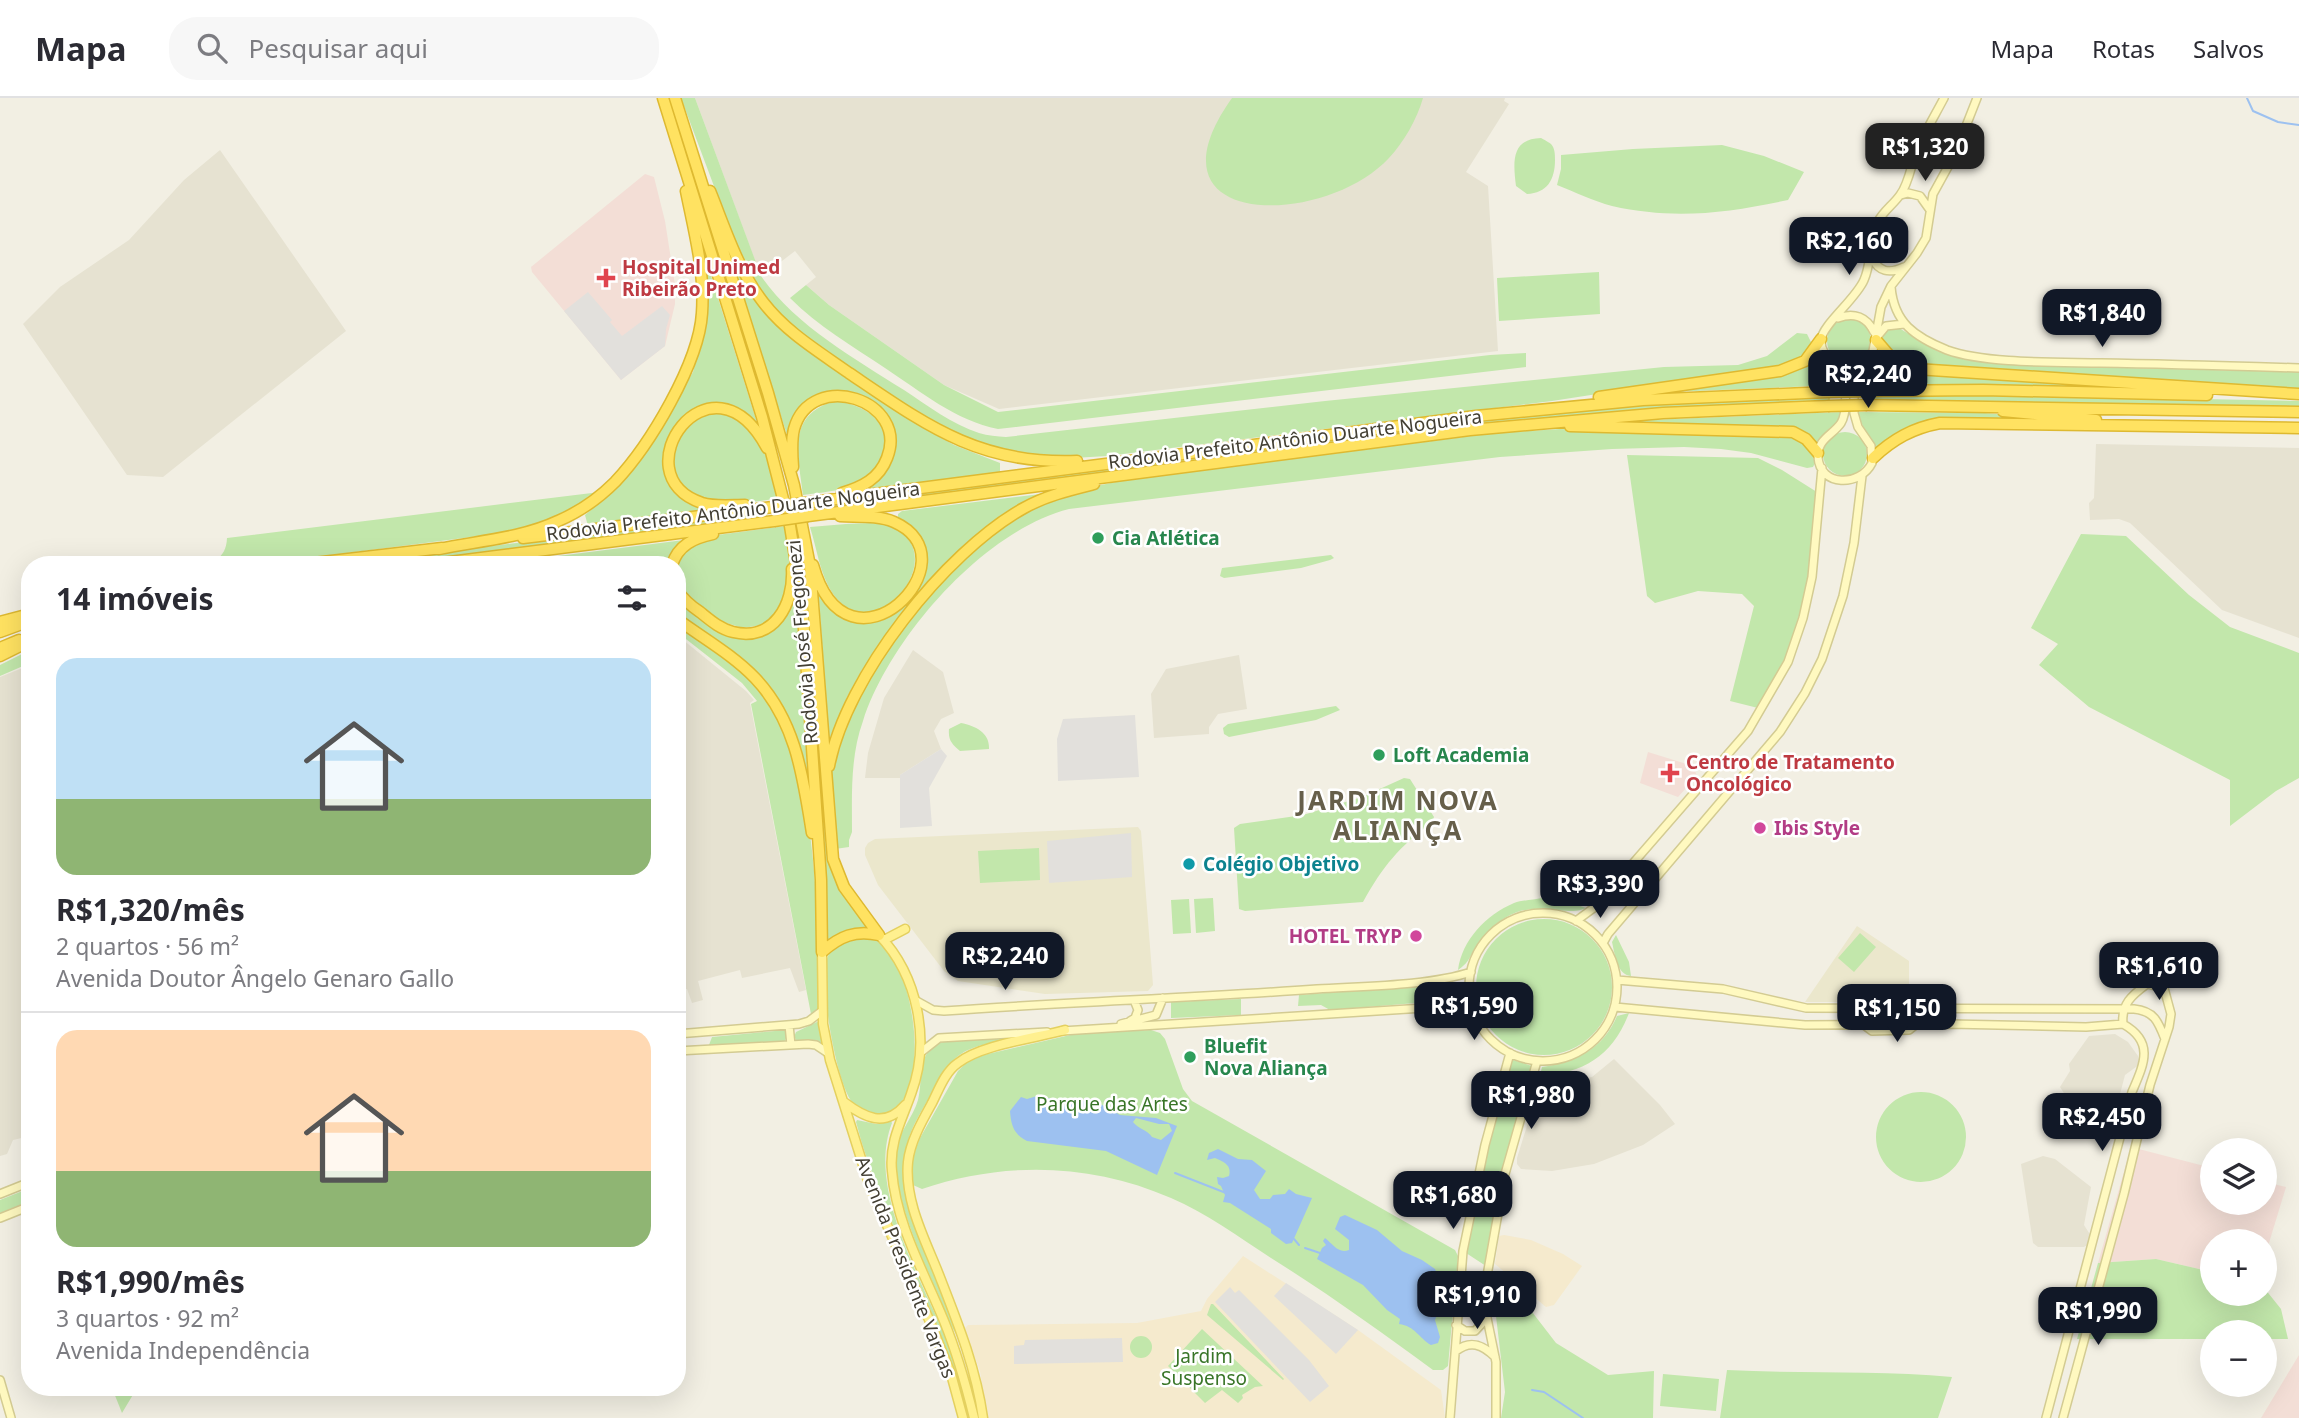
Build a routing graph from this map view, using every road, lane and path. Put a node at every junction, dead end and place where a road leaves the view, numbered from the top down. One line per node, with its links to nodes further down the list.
1 (663, 98): 5 (highway, Rodovia José Fregonezi)
2 (674, 98): 5 (highway, Rodovia José Fregonezi)
3 (1944, 98): 6 (main road)
4 (1977, 98): 7 (main road)
5 (678, 125): 24 (highway); 27 (highway, Rodovia José Fregonezi); 30 (highway, Rodovia José Fregonezi); 36 (highway)
6 (1901, 195): 7 (main road); 8 (main road)
7 (1930, 210): 9 (main road)
8 (1871, 256): 9 (main road); 11 (main road)
9 (1904, 267): 10 (main road)
10 (1891, 286): 12 (main road); 13 (main road)
11 (1834, 320): 13 (main road); 14 (main road)
12 (1904, 324): 13 (main road); 15 (main road)
13 (1876, 337): 16 (highway); 25 (main road)
14 (1821, 339): 18 (highway); 23 (main road)
15 (2299, 368)
16 (2296, 394): 18 (highway, Rodovia Prefeito Antônio Duarte Nogueira, bridge)
17 (1946, 406): 19 (highway, Rodovia Prefeito Antônio Duarte Nogueira); 20 (highway, Rodovia Prefeito Antônio Duarte Nogueira, bridge); 21 (highway)
18 (1518, 411): 24 (highway, Rodovia Prefeito Antônio Duarte Nogueira)
19 (2299, 412)
20 (1517, 425): 23 (highway); 28 (highway, Rodovia Prefeito Antônio Duarte Nogueira)
21 (2129, 425): 22 (highway); 25 (highway)
22 (2299, 428)
23 (1818, 453): 26 (main road)
24 (1140, 458): 31 (highway, Rodovia Prefeito Antônio Duarte Nogueira)
25 (1873, 458): 29 (main road)
26 (1822, 468): 29 (main road); 52 (main road)
27 (777, 471): 32 (highway); 35 (highway, Rodovia José Fregonezi)
28 (1147, 472): 33 (highway, Rodovia Prefeito Antônio Duarte Nogueira); 50 (highway)
29 (1862, 476): 55 (main road)
30 (794, 485): 31 (highway); 33 (highway, Rodovia José Fregonezi)
31 (811, 502): 32 (highway, Rodovia Prefeito Antônio Duarte Nogueira, bridge)
32 (773, 507): 36 (highway, Rodovia Prefeito Antônio Duarte Nogueira)
33 (809, 519): 33 (highway); 34 (highway, Rodovia Prefeito Antônio Duarte Nogueira, bridge); 50 (highway, Rodovia José Fregonezi)
34 (758, 523): 38 (highway, Rodovia Prefeito Antônio Duarte Nogueira); 39 (highway)
35 (790, 527): 40 (highway); 51 (highway, Rodovia José Fregonezi)
36 (439, 549): 37 (highway, Rodovia Prefeito Antônio Duarte Nogueira)
37 (377, 556)
38 (497, 556)
39 (676, 556)
40 (686, 600)
41 (21, 616): 42 (highway)
42 (0, 622)
43 (21, 624): 45 (highway)
44 (686, 626): 51 (highway)
45 (0, 632)
46 (21, 642): 48 (highway)
47 (21, 644): 49 (highway)
48 (0, 648)
49 (0, 656)
50 (826, 780): 54 (highway, Rodovia José Fregonezi)
51 (821, 880): 56 (highway, Rodovia José Fregonezi)
52 (1576, 921): 55 (main road); 57 (main road)
53 (905, 929): 54 (main road)
54 (882, 937): 56 (highway); 60 (main road, Avenida Presidente Vargas)
55 (1603, 943): 58 (main road)
56 (822, 952): 66 (main road, Avenida Presidente Vargas)
57 (1471, 972): 59 (main road); 62 (main road)
58 (1618, 981): 63 (main road); 64 (main road)
59 (1163, 998): 61 (main road); 67 (main road)
60 (915, 1000): 61 (main road); 79 (main road, Avenida Presidente Vargas)
61 (1134, 1000): 67 (main road)
62 (1471, 1005): 71 (main road); 78 (main road)
63 (1615, 1007): 70 (main road); 80 (main road)
64 (1917, 1008): 65 (main road); 70 (main road)
65 (2123, 1009): 68 (main road); 74 (main road); 74 (main road)
66 (822, 1011): 69 (main road); 77 (main road, Avenida Presidente Vargas)
67 (1130, 1021): 71 (main road)
68 (2123, 1024): 70 (main road); 101 (main road)
69 (789, 1025): 73 (main road); 75 (main road)
70 (1914, 1025)
71 (1108, 1027): 72 (main road)
72 (1065, 1030): 79 (main road); 98 (main road)
73 (686, 1033)
74 (2165, 1038): 102 (main road)
75 (791, 1045): 76 (main road); 77 (main road)
76 (686, 1051)
77 (828, 1053): 82 (main road, Avenida Presidente Vargas)
78 (1510, 1053): 80 (main road); 90 (main road)
79 (920, 1054): 81 (main road, Avenida Presidente Vargas)
80 (1537, 1061): 88 (main road)
81 (909, 1101): 82 (main road); 97 (main road, Avenida Presidente Vargas)
82 (844, 1102): 96 (main road, Avenida Presidente Vargas)
83 (21, 1186): 84 (main road)
84 (0, 1194)
85 (21, 1210): 86 (main road)
86 (0, 1218)
87 (1504, 1280): 88 (main road)
88 (1485, 1287): 89 (main road)
89 (1487, 1318): 90 (main road); 92 (main road)
90 (1456, 1325): 91 (main road)
91 (1456, 1351): 92 (main road); 99 (main road)
92 (1495, 1357): 100 (main road)
93 (0, 1380): 95 (main road)
94 (0, 1403): 95 (main road)
95 (9, 1418)
96 (963, 1418)
97 (974, 1418)
98 (983, 1418)
99 (1450, 1418)
100 (1496, 1418)
101 (2046, 1418)
102 (2063, 1418)

